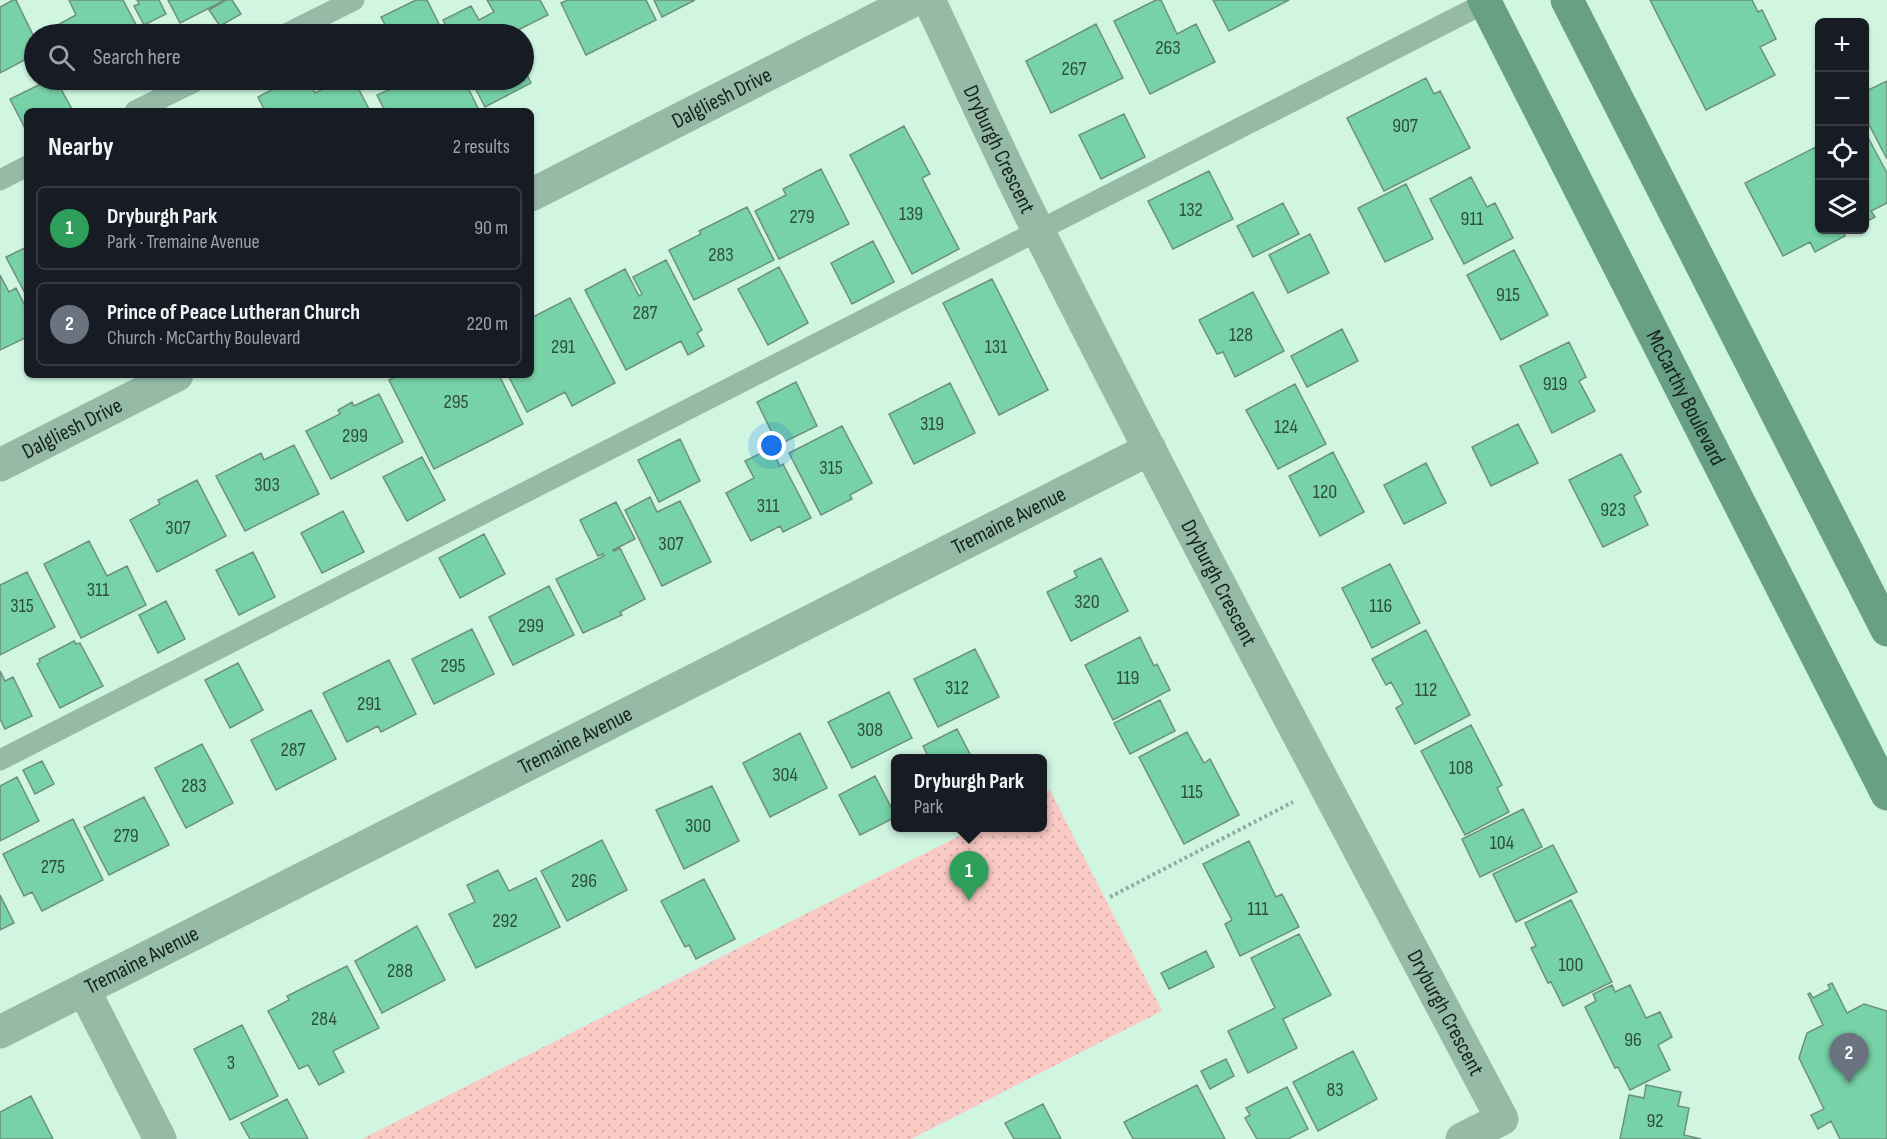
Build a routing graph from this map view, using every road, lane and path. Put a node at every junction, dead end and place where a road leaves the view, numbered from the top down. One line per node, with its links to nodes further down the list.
1 (354, 0): 6 (lane)
2 (914, 0): 11 (street, Dalgliesh Drive)
3 (929, 0): 12 (street, Dryburgh Crescent)
4 (1567, 0): 16 (main road)
5 (1485, 1): 12 (lane); 19 (main road, McCarthy Boulevard)
6 (306, 24)
7 (178, 90): 8 (lane)
8 (141, 108)
9 (24, 168): 10 (lane)
10 (0, 180)
11 (534, 193)
12 (1039, 231): 14 (street, Dryburgh Crescent); 17 (lane)
13 (171, 378): 15 (street, Dalgliesh Drive)
14 (1150, 449): 18 (street, Dryburgh Crescent); 21 (street, Tremaine Avenue)
15 (0, 465)
16 (1887, 630)
17 (0, 760)
18 (1325, 786): 20 (path); 24 (street, Dryburgh Crescent)
19 (1887, 794)
20 (1110, 897)
21 (84, 990): 22 (street, Tremaine Avenue); 23 (street)
22 (0, 1032)
23 (160, 1139)
24 (1462, 1139)

